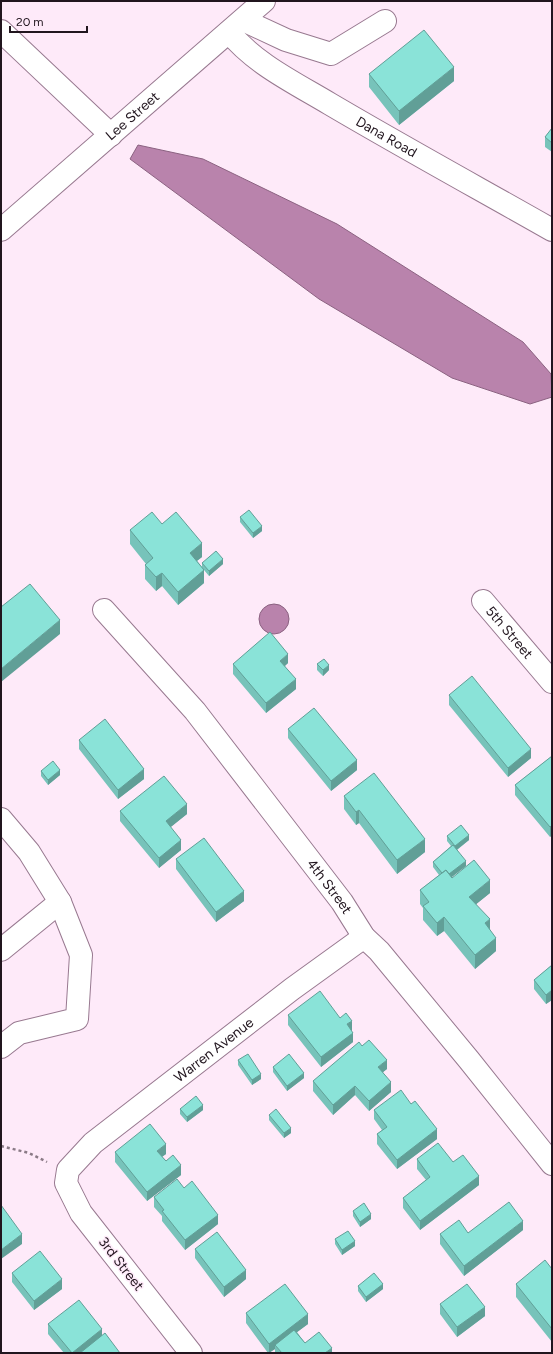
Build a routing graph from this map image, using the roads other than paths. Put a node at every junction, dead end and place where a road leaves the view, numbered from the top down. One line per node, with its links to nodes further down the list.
1 (264, 1): 3 (street, Lee Street)
2 (385, 21): 3 (street)
3 (236, 26): 5 (street, Lee Street); 7 (street, Dana Road)
4 (1, 31): 5 (street)
5 (111, 135): 6 (street, Lee Street)
6 (1, 230)
7 (552, 230)
8 (483, 601): 10 (street, 5th Street)
9 (104, 610): 13 (street, 4th Street)
10 (552, 682)
11 (1, 819): 12 (street)
12 (60, 902): 14 (street); 15 (street)
13 (364, 937): 16 (street, 4th Street); 17 (street, Warren Avenue)
14 (1, 950)
15 (1, 1048)
16 (552, 1164)
17 (67, 1171): 18 (street, 3rd Street)
18 (191, 1353)

